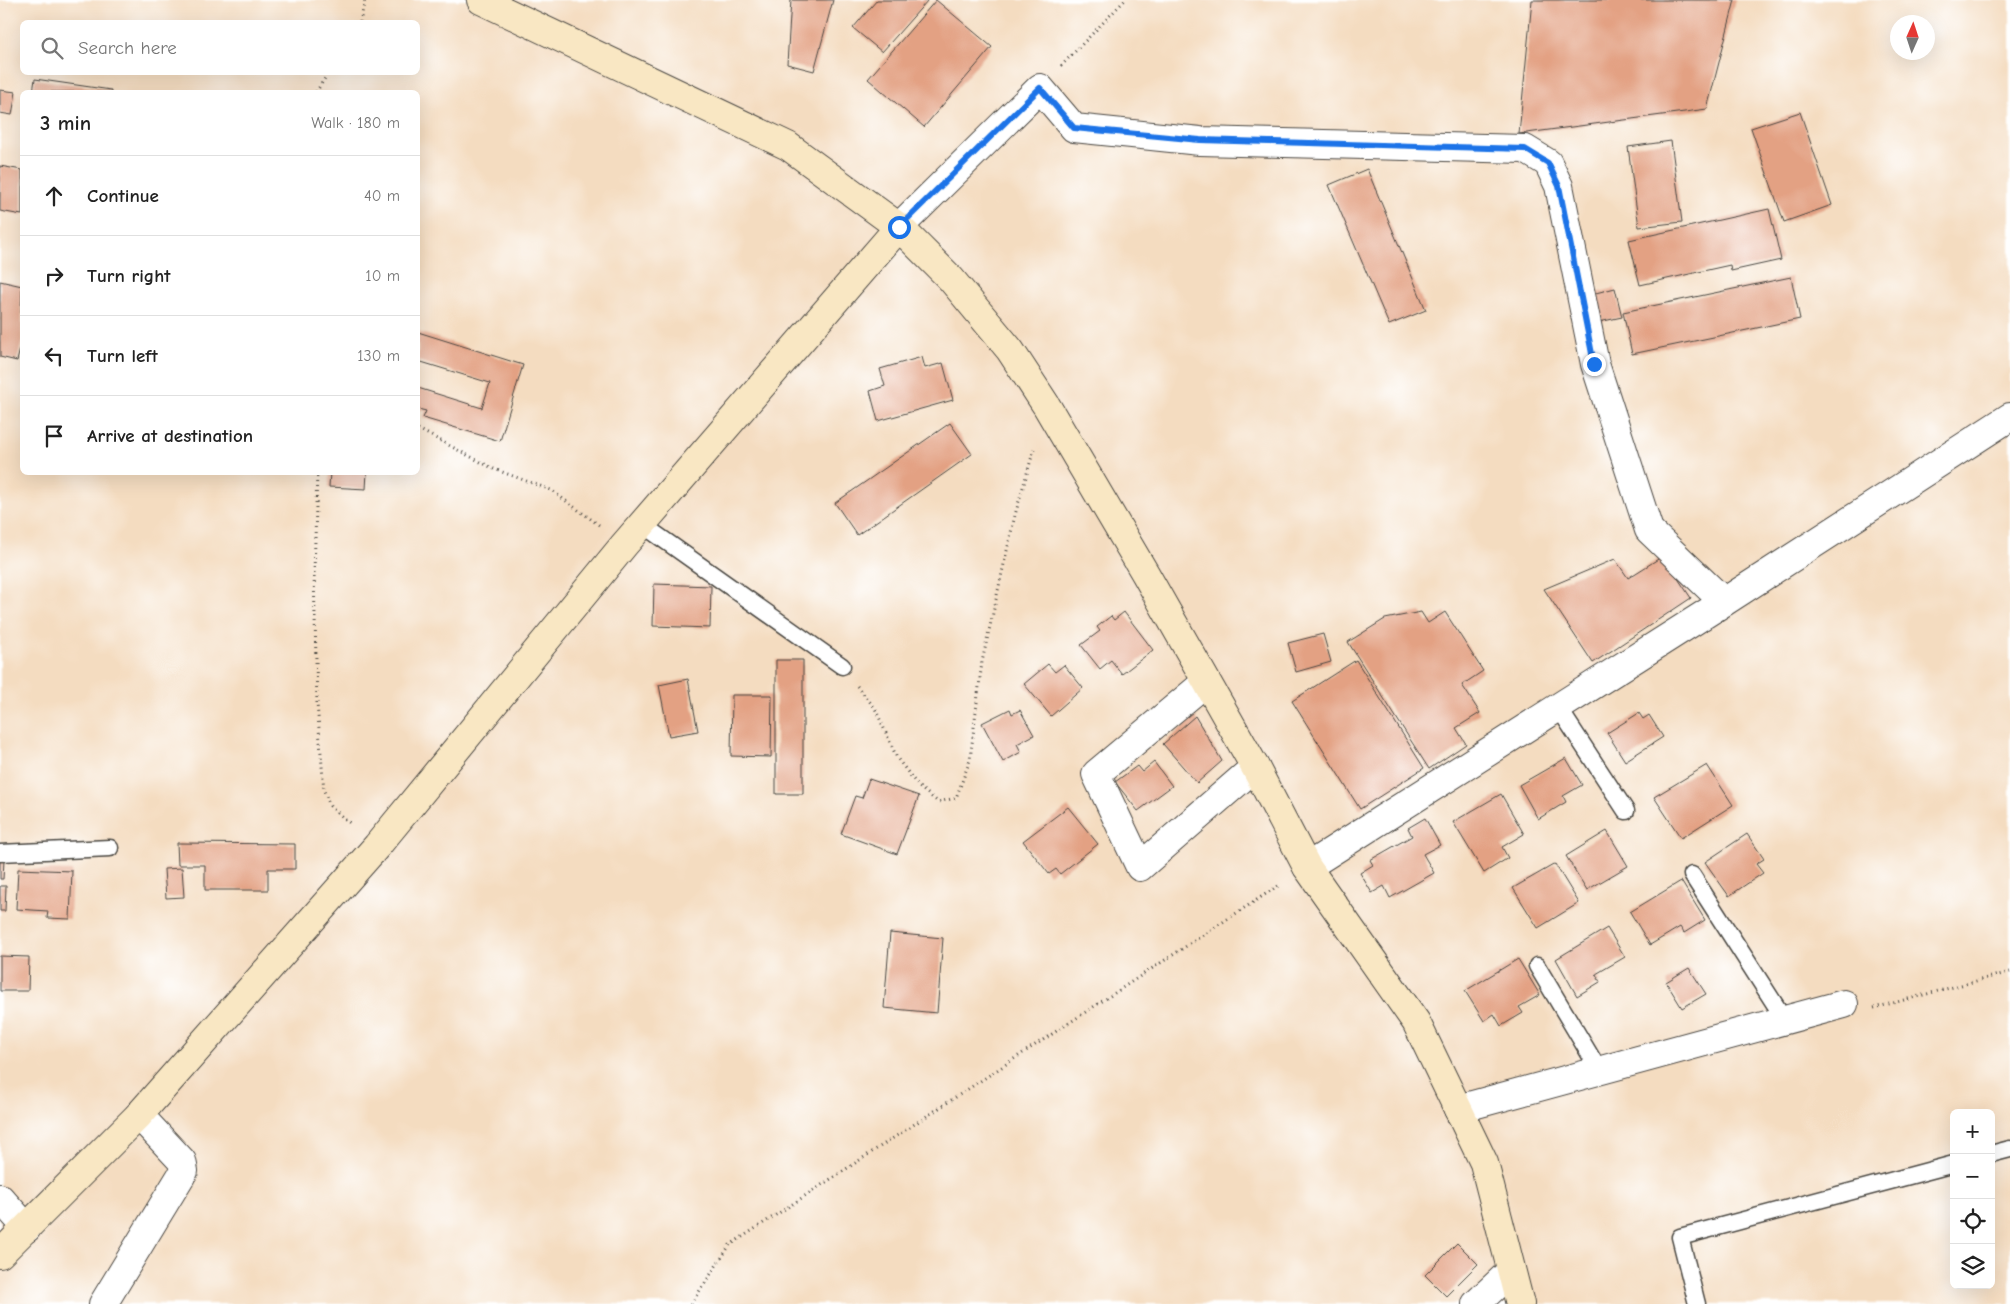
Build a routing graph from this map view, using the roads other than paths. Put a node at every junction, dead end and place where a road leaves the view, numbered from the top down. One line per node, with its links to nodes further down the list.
1 (481, 0): 2 (street)
2 (899, 227): 4 (street); 5 (street); 7 (street)
3 (2010, 417): 5 (street)
4 (643, 525): 6 (lane); 20 (street)
5 (1724, 602): 8 (street)
6 (842, 666)
7 (1206, 682): 9 (street); 9 (street)
8 (1558, 708): 10 (lane); 13 (street)
9 (1254, 767): 13 (street)
10 (1626, 811)
11 (110, 848): 12 (lane)
12 (0, 853)
13 (1307, 867): 19 (street)
14 (1692, 875): 17 (lane)
15 (1538, 966): 18 (lane)
16 (1844, 1004): 17 (street)
17 (1784, 1020): 18 (street)
18 (1599, 1070): 19 (street)
19 (1458, 1109): 27 (street)
20 (139, 1114): 25 (street); 28 (street)
21 (2010, 1149): 22 (lane)
22 (1995, 1153)
23 (1950, 1165): 31 (lane)
24 (0, 1198): 25 (street)
25 (27, 1228): 26 (street)
26 (0, 1254)
27 (1511, 1271): 29 (street); 30 (street)
28 (103, 1304)
29 (1476, 1304)
30 (1520, 1304)
31 (1697, 1304)

